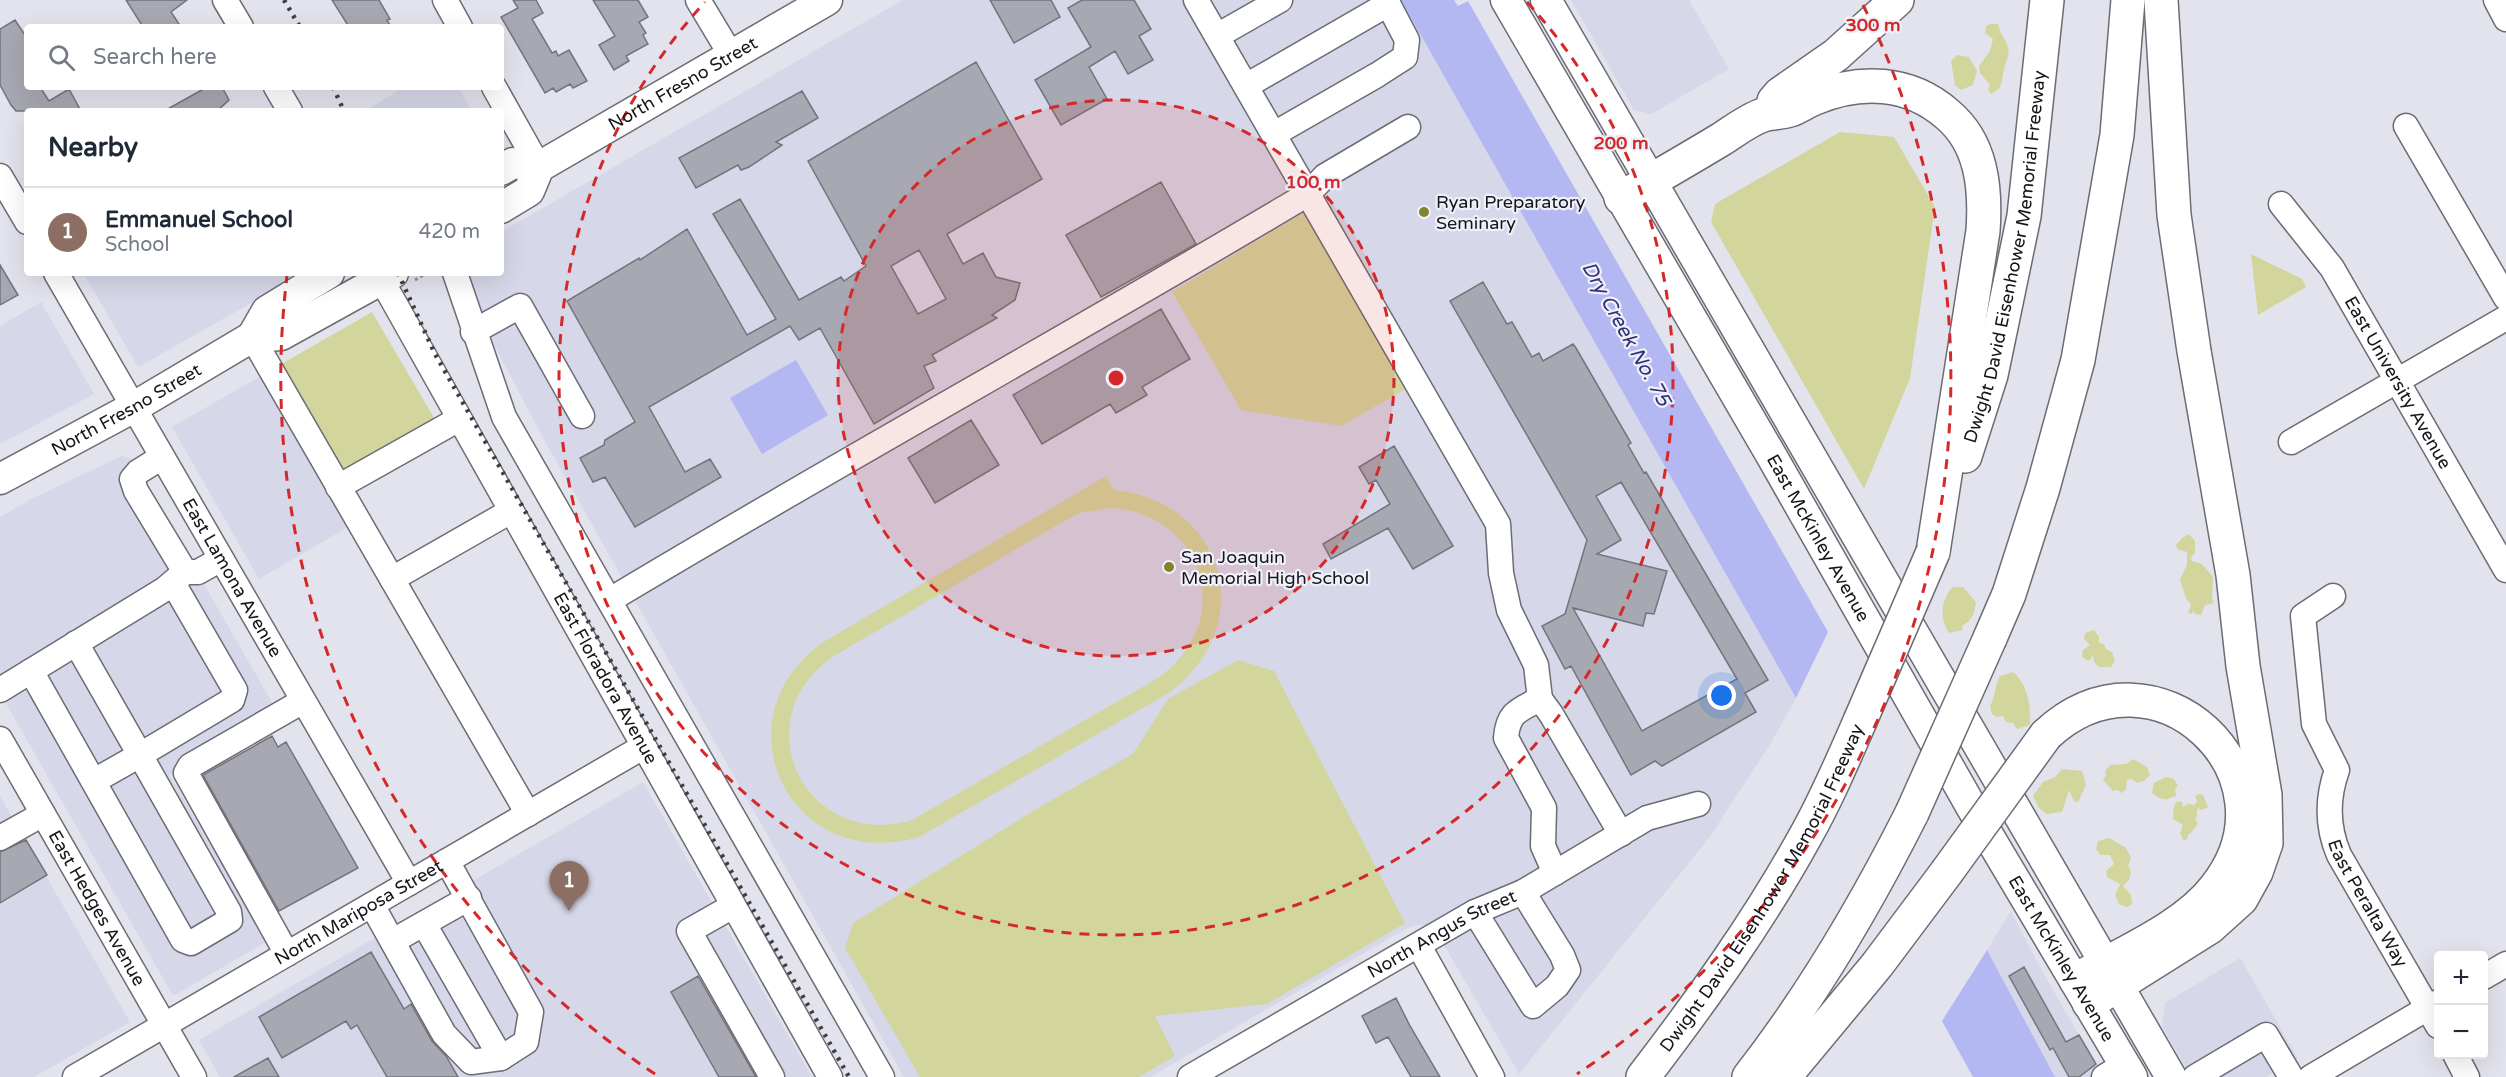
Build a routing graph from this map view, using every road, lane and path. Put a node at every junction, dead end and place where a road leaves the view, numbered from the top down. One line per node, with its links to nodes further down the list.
1 (225, 0): 16 (street)
2 (445, 0): 17 (street)
3 (698, 0): 19 (street)
4 (827, 0): 19 (main road, North Fresno Street)
5 (1196, 0): 18 (street)
6 (1280, 0): 18 (street)
7 (1506, 0): 34 (main road, East McKinley Avenue)
8 (1546, 0): 32 (main road, East McKinley Avenue)
9 (1897, 0): 25 (highway)
10 (2047, 0): 55 (highway, Dwight David Eisenhower Memorial Freeway)
11 (2128, 0): 106 (highway, bridge)
12 (2161, 0): 89 (highway)
13 (2496, 0): 15 (street)
14 (1387, 2): 20 (street); 29 (street)
15 (2506, 19)
16 (239, 24)
17 (458, 24)
18 (1217, 36): 20 (street)
19 (730, 55): 30 (main road, North Fresno Street)
20 (1246, 86): 29 (street)
21 (278, 90): 23 (street)
22 (495, 90): 24 (street)
23 (288, 108)
24 (499, 108)
25 (1763, 115): 32 (highway); 55 (highway)
26 (2406, 126): 42 (street)
27 (1408, 127): 33 (street)
28 (504, 128): 30 (street)
29 (1274, 134): 33 (street)
30 (514, 169): 36 (main road)
31 (0, 176): 37 (street)
32 (1651, 180): 34 (highway); 89 (main road, East McKinley Avenue)
33 (1308, 194): 61 (street); 65 (street)
34 (1621, 198): 91 (main road, East McKinley Avenue)
35 (2281, 204): 46 (street, East University Avenue)
36 (504, 206)
37 (24, 217)
38 (58, 276): 47 (street, East Lamona Avenue)
39 (324, 276): 45 (main road)
40 (456, 276): 44 (street)
41 (392, 277): 45 (main road, North Fresno Street); 49 (street, East Floradora Avenue)
42 (2506, 298)
43 (2506, 318): 46 (street)
44 (473, 332): 48 (street); 61 (street)
45 (252, 337): 47 (main road, North Fresno Street); 53 (street)
46 (2397, 381): 50 (street); 57 (street, East University Avenue)
47 (134, 407): 51 (street, East Lamona Avenue); 52 (main road, North Fresno Street)
48 (582, 416)
49 (459, 419): 53 (street); 54 (street, East Floradora Avenue)
50 (2291, 442)
51 (162, 457): 56 (street, East Lamona Avenue); 58 (street)
52 (0, 479)
53 (338, 487): 59 (street)
54 (511, 511): 59 (street); 68 (street, East Floradora Avenue)
55 (1934, 552): 105 (highway, Dwight David Eisenhower Memorial Freeway, bridge)
56 (221, 559): 58 (street); 66 (street, East Lamona Avenue)
57 (2506, 570)
58 (179, 578): 62 (street); 69 (street)
59 (392, 579): 73 (street)
60 (2333, 596): 92 (street, East Peralta Way)
61 (610, 600): 102 (street)
62 (76, 643): 63 (street); 69 (street)
63 (31, 671): 64 (street); 70 (street)
64 (0, 690)
65 (1540, 699): 74 (street); 77 (street)
66 (303, 701): 78 (street, East Lamona Avenue); 87 (street)
67 (0, 739): 72 (street, East Hedges Avenue)
68 (643, 747): 73 (street, North Mariposa Street); 82 (street, East Floradora Avenue)
69 (140, 755): 70 (street); 70 (street)
70 (94, 782)
71 (1698, 804): 74 (street, North Angus Street)
72 (43, 813): 75 (street); 94 (street, East Hedges Avenue)
73 (528, 814): 76 (street, North Mariposa Street)
74 (1621, 834): 77 (street, North Angus Street)
75 (0, 838)
76 (447, 861): 78 (street, North Mariposa Street); 80 (street)
77 (1555, 873): 79 (street, North Angus Street)
78 (409, 883): 81 (street, North Mariposa Street)
79 (1523, 892): 83 (street, North Angus Street); 83 (street)
80 (469, 898): 84 (street); 95 (street)
81 (372, 905): 85 (street); 87 (street, North Mariposa Street)
82 (733, 906): 100 (street); 101 (street, East Floradora Avenue)
83 (1475, 912): 86 (street, North Angus Street)
84 (424, 924): 85 (street); 95 (street)
85 (393, 941): 95 (street)
86 (1419, 946): 103 (street, North Angus Street); 104 (street)
87 (287, 954): 94 (street, North Mariposa Street)
88 (2506, 963): 90 (street)
89 (2112, 973): 91 (highway); 107 (highway, bridge); 108 (main road, East McKinley Avenue)
90 (2488, 974)
91 (2082, 992): 97 (main road, East McKinley Avenue)
92 (2434, 1010)
93 (2434, 1013): 111 (street)
94 (164, 1026): 98 (street, North Mariposa Street); 99 (street, East Hedges Avenue)
95 (501, 1058)
96 (2458, 1059): 112 (street)
97 (2120, 1073)
98 (75, 1077)
99 (194, 1077)
100 (772, 1077)
101 (830, 1077)
102 (882, 1077)
103 (1190, 1077)
104 (1492, 1077)
105 (1643, 1077)
106 (1749, 1077)
107 (1784, 1077)
108 (2171, 1077)
109 (2195, 1077): 110 (street)
110 (2291, 1077)
111 (2312, 1077)
112 (2468, 1077)

